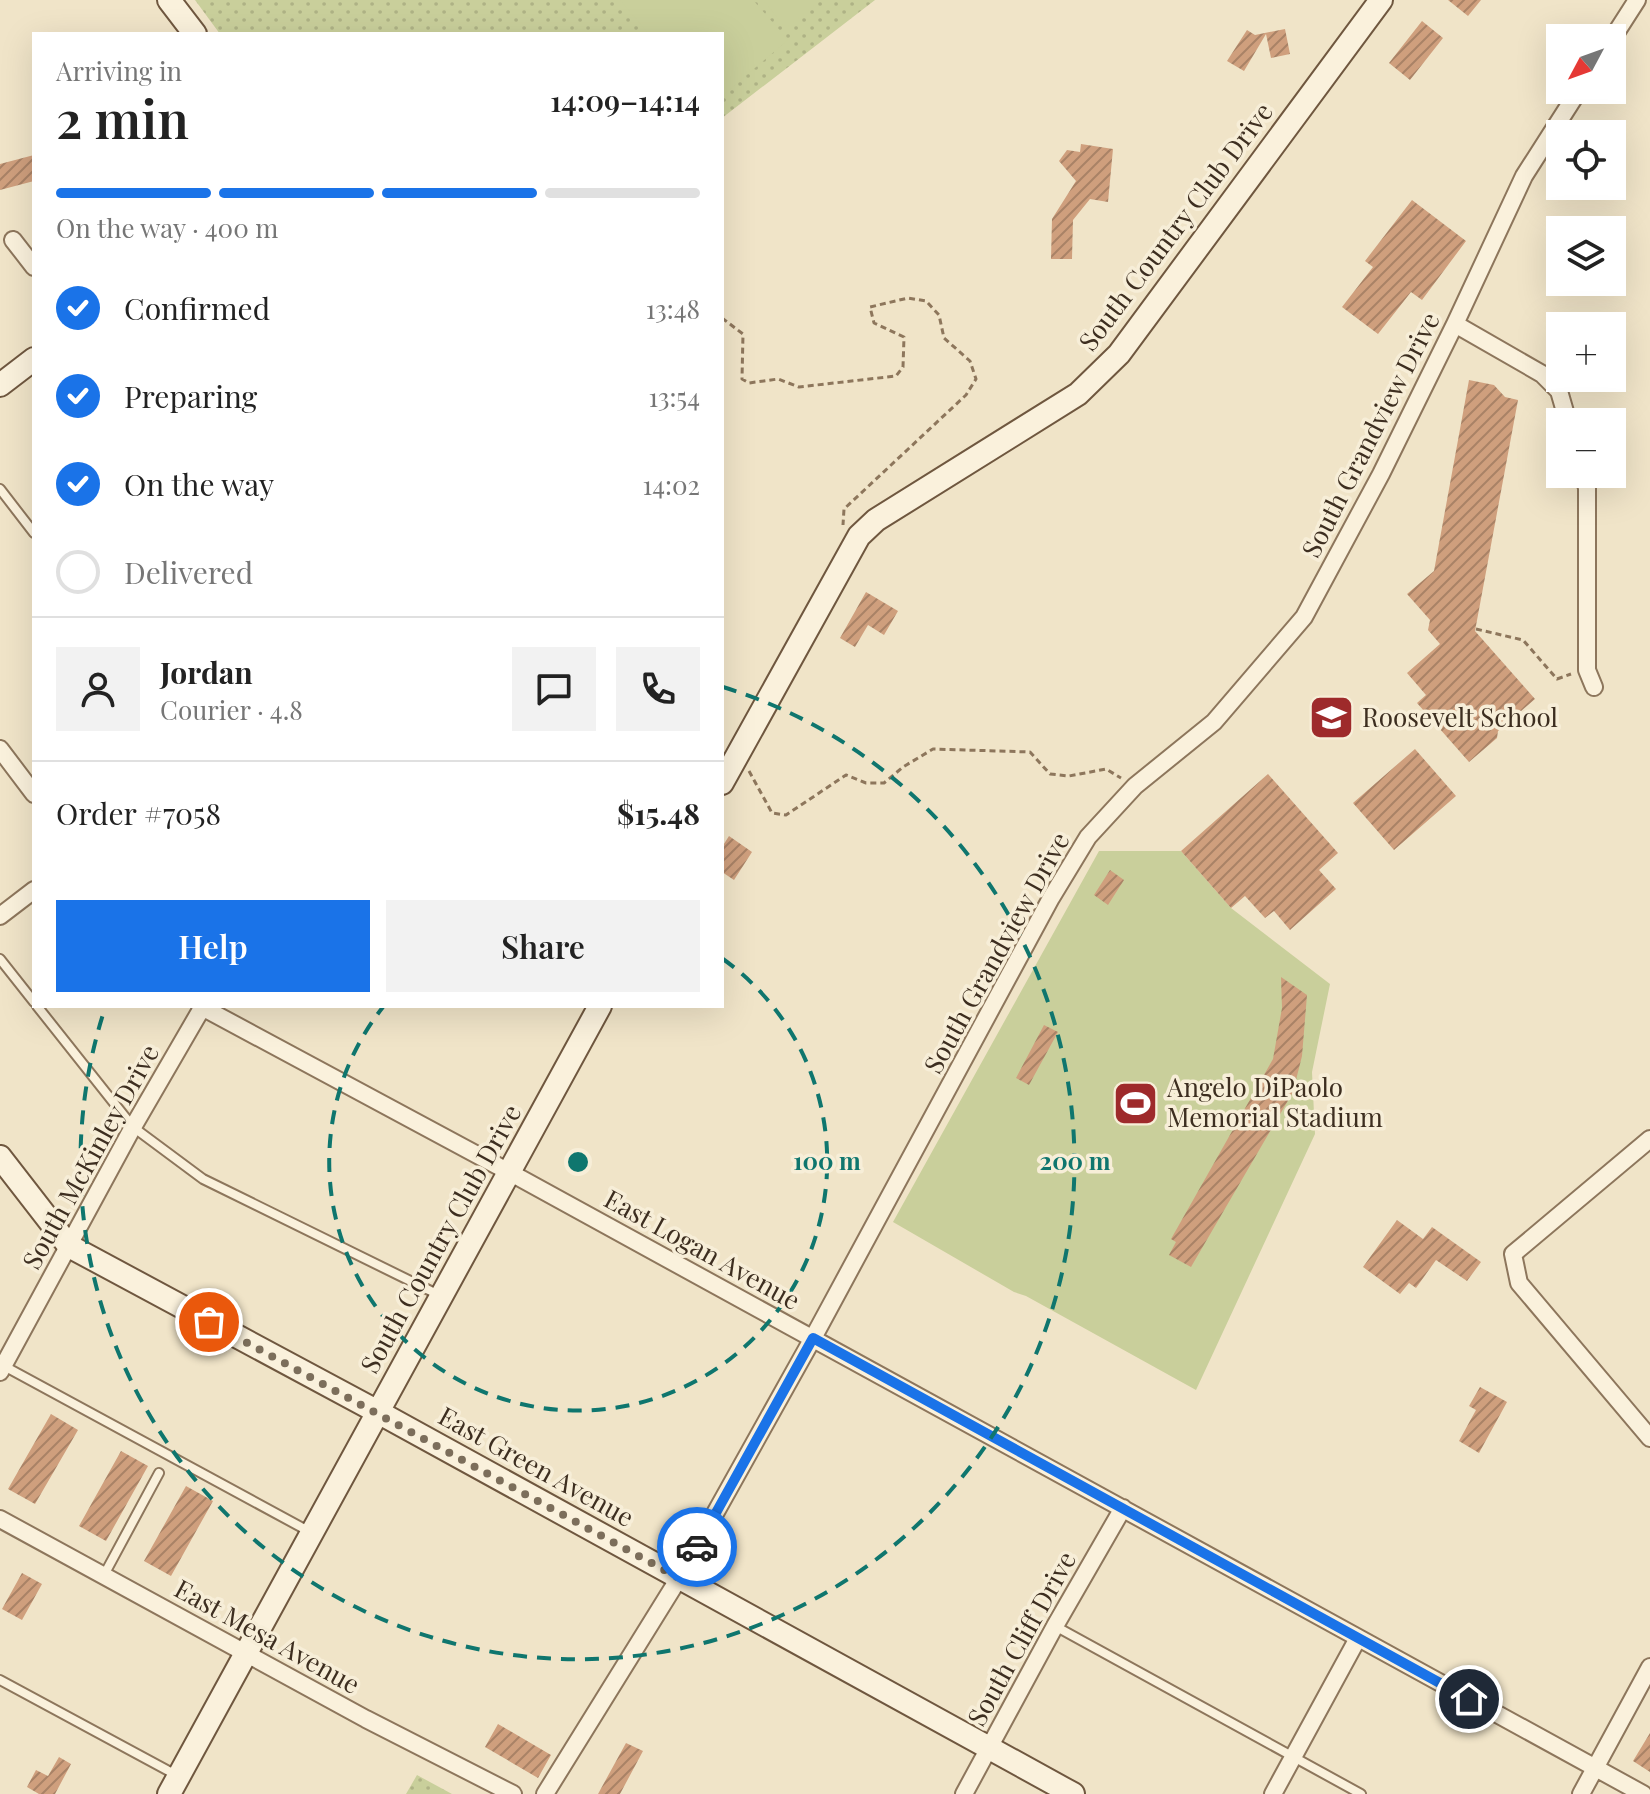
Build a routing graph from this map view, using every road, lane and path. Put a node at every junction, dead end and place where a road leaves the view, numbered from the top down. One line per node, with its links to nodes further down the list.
1 (169, 0): 5 (main road)
2 (1381, 0): 21 (main road, South Country Club Drive)
3 (1637, 0): 4 (street)
4 (1622, 24)
5 (193, 32)
6 (1570, 104): 10 (street, South Grandview Drive)
7 (13, 240): 8 (street)
8 (32, 264)
9 (724, 320): 16 (path)
10 (1455, 324): 13 (street); 24 (street, South Grandview Drive)
11 (32, 361): 12 (main road)
12 (0, 385)
13 (1564, 408)
14 (1587, 488): 19 (street)
15 (0, 489): 17 (lane)
16 (843, 529)
17 (32, 530)
18 (1476, 629): 19 (path)
19 (1587, 670): 20 (street)
20 (1594, 687)
21 (742, 748): 23 (main road, South Country Club Drive); 24 (path)
22 (0, 749): 25 (street)
23 (724, 780)
24 (1135, 786): 40 (street, South Grandview Drive)
25 (32, 791)
26 (32, 892): 27 (street)
27 (0, 916)
28 (0, 959): 29 (lane)
29 (32, 999)
30 (39, 1008): 34 (lane)
31 (200, 1008): 34 (street, South McKinley Drive)
32 (203, 1008): 37 (street, East Logan Avenue)
33 (599, 1008): 37 (main road, South Country Club Drive)
34 (133, 1127): 38 (street, South McKinley Drive); 39 (lane)
35 (1650, 1139): 43 (street)
36 (0, 1157): 38 (main road, East Green Avenue)
37 (509, 1172): 39 (main road, South Country Club Drive); 40 (street, East Logan Avenue)
38 (69, 1246): 41 (street, South McKinley Drive); 42 (main road, East Green Avenue)
39 (442, 1296): 42 (main road, South Country Club Drive)
40 (813, 1338): 45 (street, East Logan Avenue); 49 (street, South Grandview Drive)
41 (1, 1367): 47 (lane)
42 (378, 1412): 47 (main road, South Country Club Drive); 49 (main road, East Green Avenue)
43 (1650, 1438)
44 (159, 1473): 48 (lane)
45 (1123, 1508): 50 (street, South Cliff Drive); 51 (street, East Logan Avenue)
46 (0, 1519): 48 (street, East Mesa Avenue)
47 (312, 1533): 52 (main road, South Country Club Drive)
48 (104, 1575): 52 (street, East Mesa Avenue)
49 (679, 1578): 55 (main road, East Green Avenue); 60 (street, South Grandview Drive)
50 (1055, 1626): 55 (street, South Cliff Drive); 56 (lane)
51 (1358, 1638): 56 (street); 57 (street, East Logan Avenue)
52 (247, 1652): 58 (main road, South Country Club Drive); 59 (street, East Mesa Avenue)
53 (1650, 1667): 57 (street)
54 (0, 1680): 58 (lane)
55 (989, 1748): 61 (street, South Cliff Drive); 62 (main road, East Green Avenue)
56 (1293, 1757): 63 (street); 64 (lane)
57 (1595, 1768): 65 (street); 66 (street, East Logan Avenue)
58 (174, 1785)
59 (513, 1794)
60 (545, 1794)
61 (964, 1794)
62 (1073, 1794)
63 (1273, 1794)
64 (1361, 1794)
65 (1581, 1794)
66 (1643, 1794)

